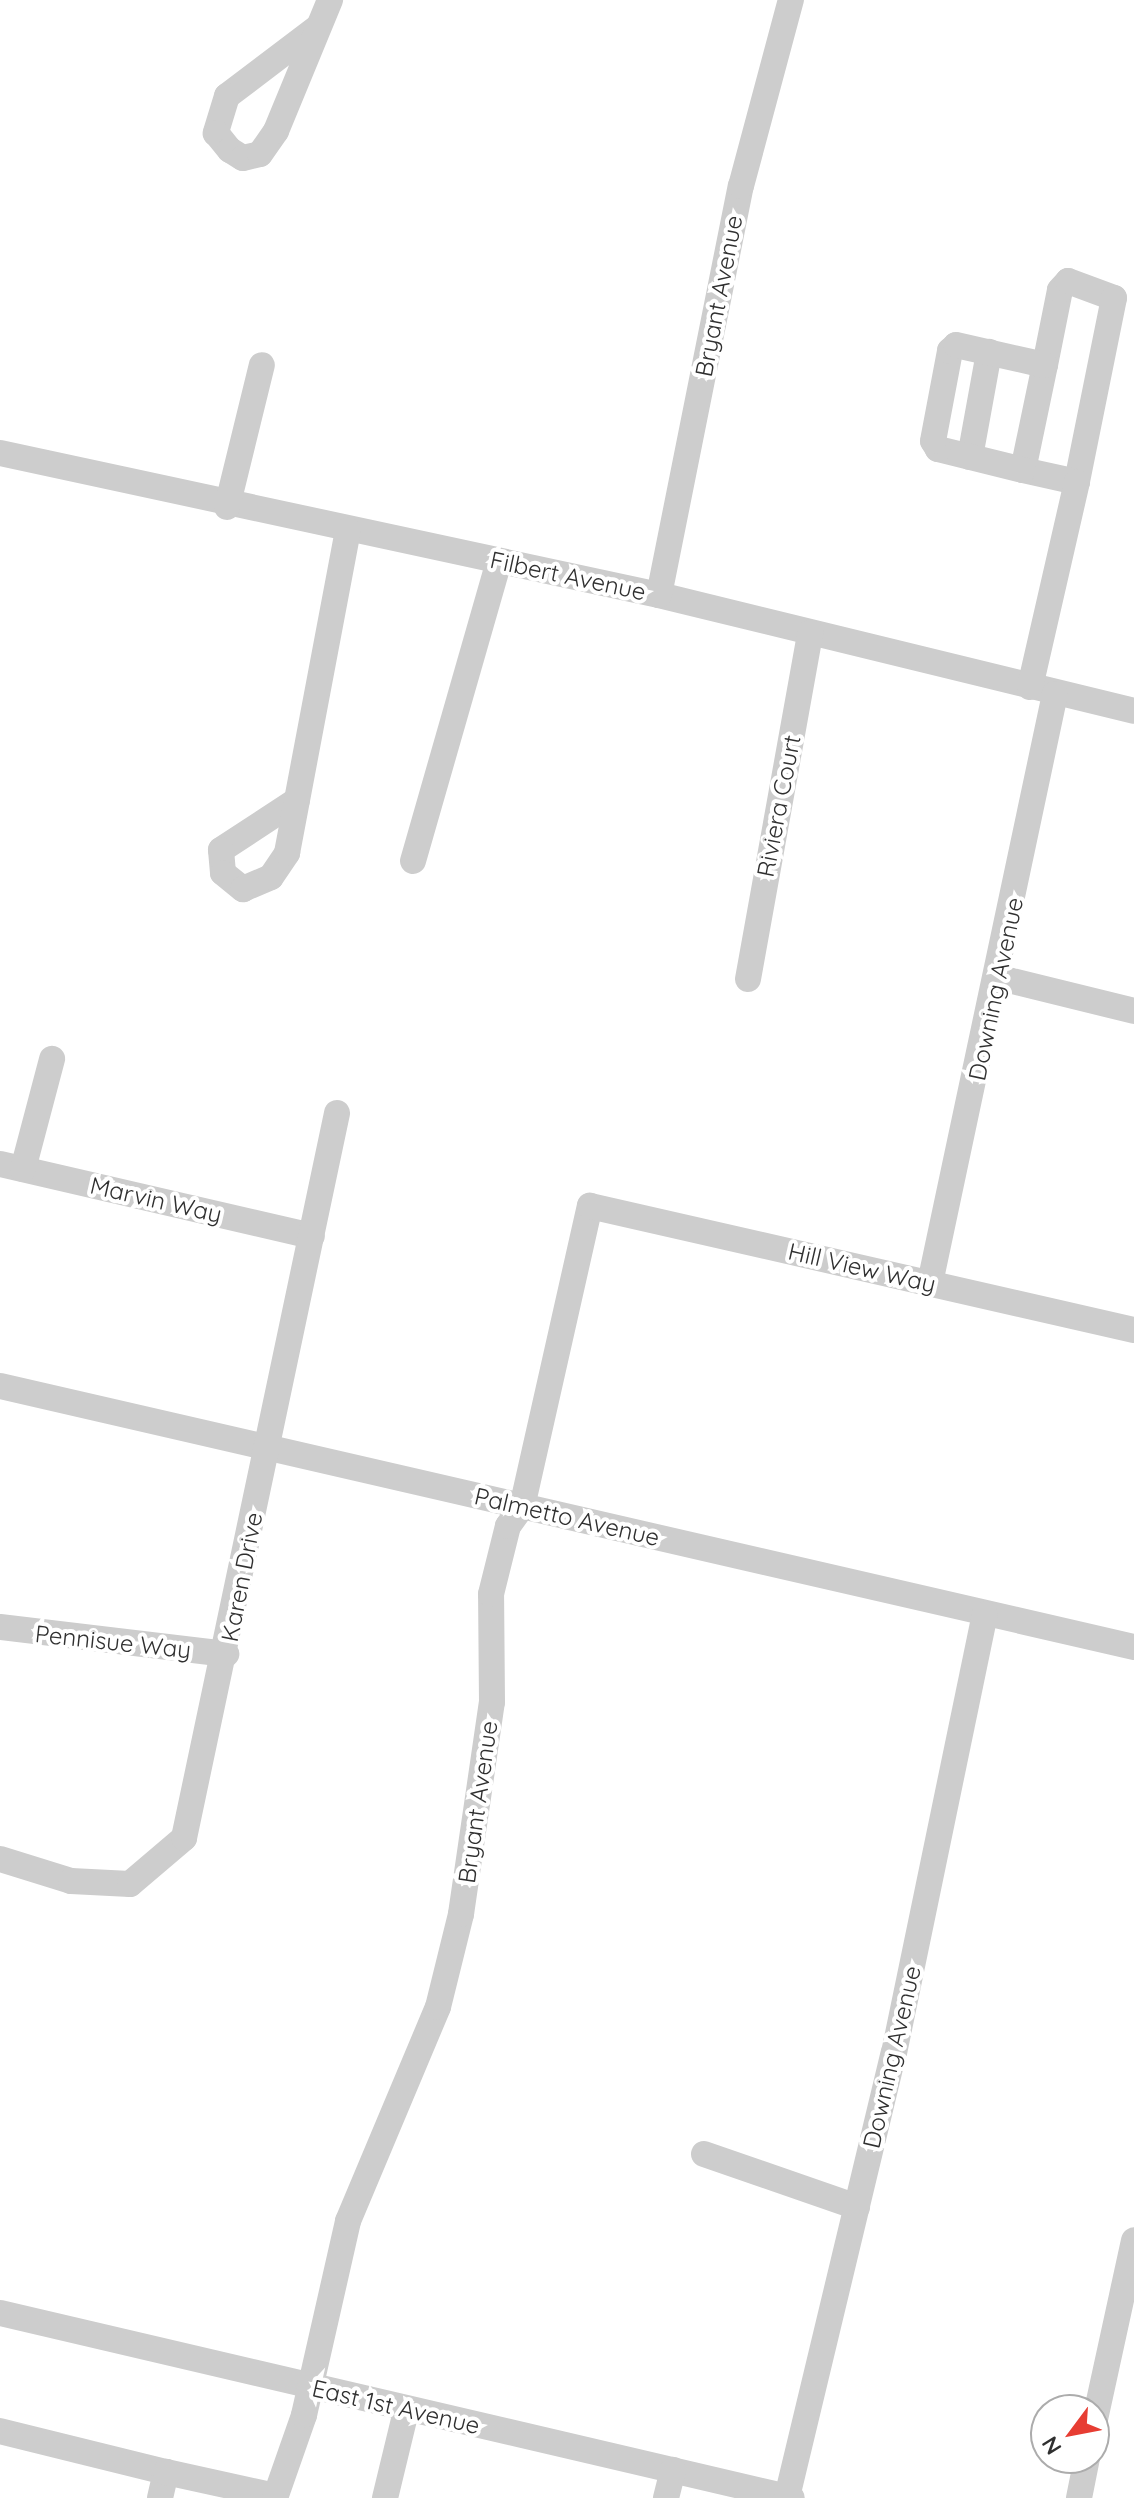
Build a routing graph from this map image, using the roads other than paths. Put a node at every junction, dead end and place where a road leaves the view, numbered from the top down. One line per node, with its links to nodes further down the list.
1 (330, 0): 3 (street)
2 (791, 0): 14 (street, Bryant Avenue)
3 (318, 27): 3 (street)
4 (989, 352): 6 (street); 8 (street); 8 (street)
5 (262, 365): 11 (street)
6 (1045, 365): 9 (street); 10 (street, Downing Avenue)
7 (0, 453): 11 (street, Filbert Avenue)
8 (970, 457): 9 (street)
9 (1023, 470): 10 (street)
10 (1077, 482): 16 (street, Downing Avenue)
11 (227, 507): 12 (street, Filbert Avenue)
12 (348, 531): 13 (street, Filbert Avenue); 18 (street)
13 (499, 562): 14 (street, Filbert Avenue); 19 (street)
14 (659, 595): 15 (street, Filbert Avenue)
15 (810, 633): 16 (street, Filbert Avenue); 21 (street, Riviera Court)
16 (1043, 690): 17 (street, Filbert Avenue); 20 (street, Downing Avenue)
17 (1134, 711)
18 (297, 800)
19 (413, 861)
20 (1000, 978): 22 (street); 28 (street, Downing Avenue)
21 (748, 979)
22 (1134, 1011)
23 (52, 1059): 25 (street)
24 (337, 1113): 27 (street, Karen Drive)
25 (11, 1166): 27 (street, Marvin Way)
26 (590, 1206): 28 (street, Hill View Way); 32 (street, Bryant Avenue)
27 (312, 1236): 31 (street, Karen Drive)
28 (930, 1283): 29 (street, Hill View Way)
29 (1134, 1330)
30 (0, 1386): 31 (street, Palmetto Avenue)
31 (268, 1446): 32 (street, Palmetto Avenue); 36 (street, Karen Drive)
32 (522, 1507): 33 (street, Palmetto Avenue); 42 (street, Bryant Avenue)
33 (985, 1614): 35 (street, Palmetto Avenue); 39 (street, Downing Avenue)
34 (0, 1627): 36 (street, Pennisue Way)
35 (1134, 1647)
36 (226, 1654): 37 (street, Karen Drive)
37 (0, 1859)
38 (704, 2154): 39 (street)
39 (857, 2207): 53 (street, Downing Avenue)
40 (1134, 2240): 43 (street)
41 (0, 2313): 42 (street, East 1st Avenue)
42 (311, 2387): 44 (street, East 1st Avenue); 49 (street, Bryant Avenue)
43 (1101, 2394)
44 (406, 2411): 46 (street, East 1st Avenue); 51 (street)
45 (0, 2431): 47 (street)
46 (673, 2470): 52 (street); 53 (street, East 1st Avenue)
47 (166, 2472): 49 (street); 50 (street)
48 (1084, 2474): 54 (street)
49 (275, 2497)
50 (160, 2498)
51 (385, 2498)
52 (666, 2498)
53 (790, 2498)
54 (1079, 2498)

